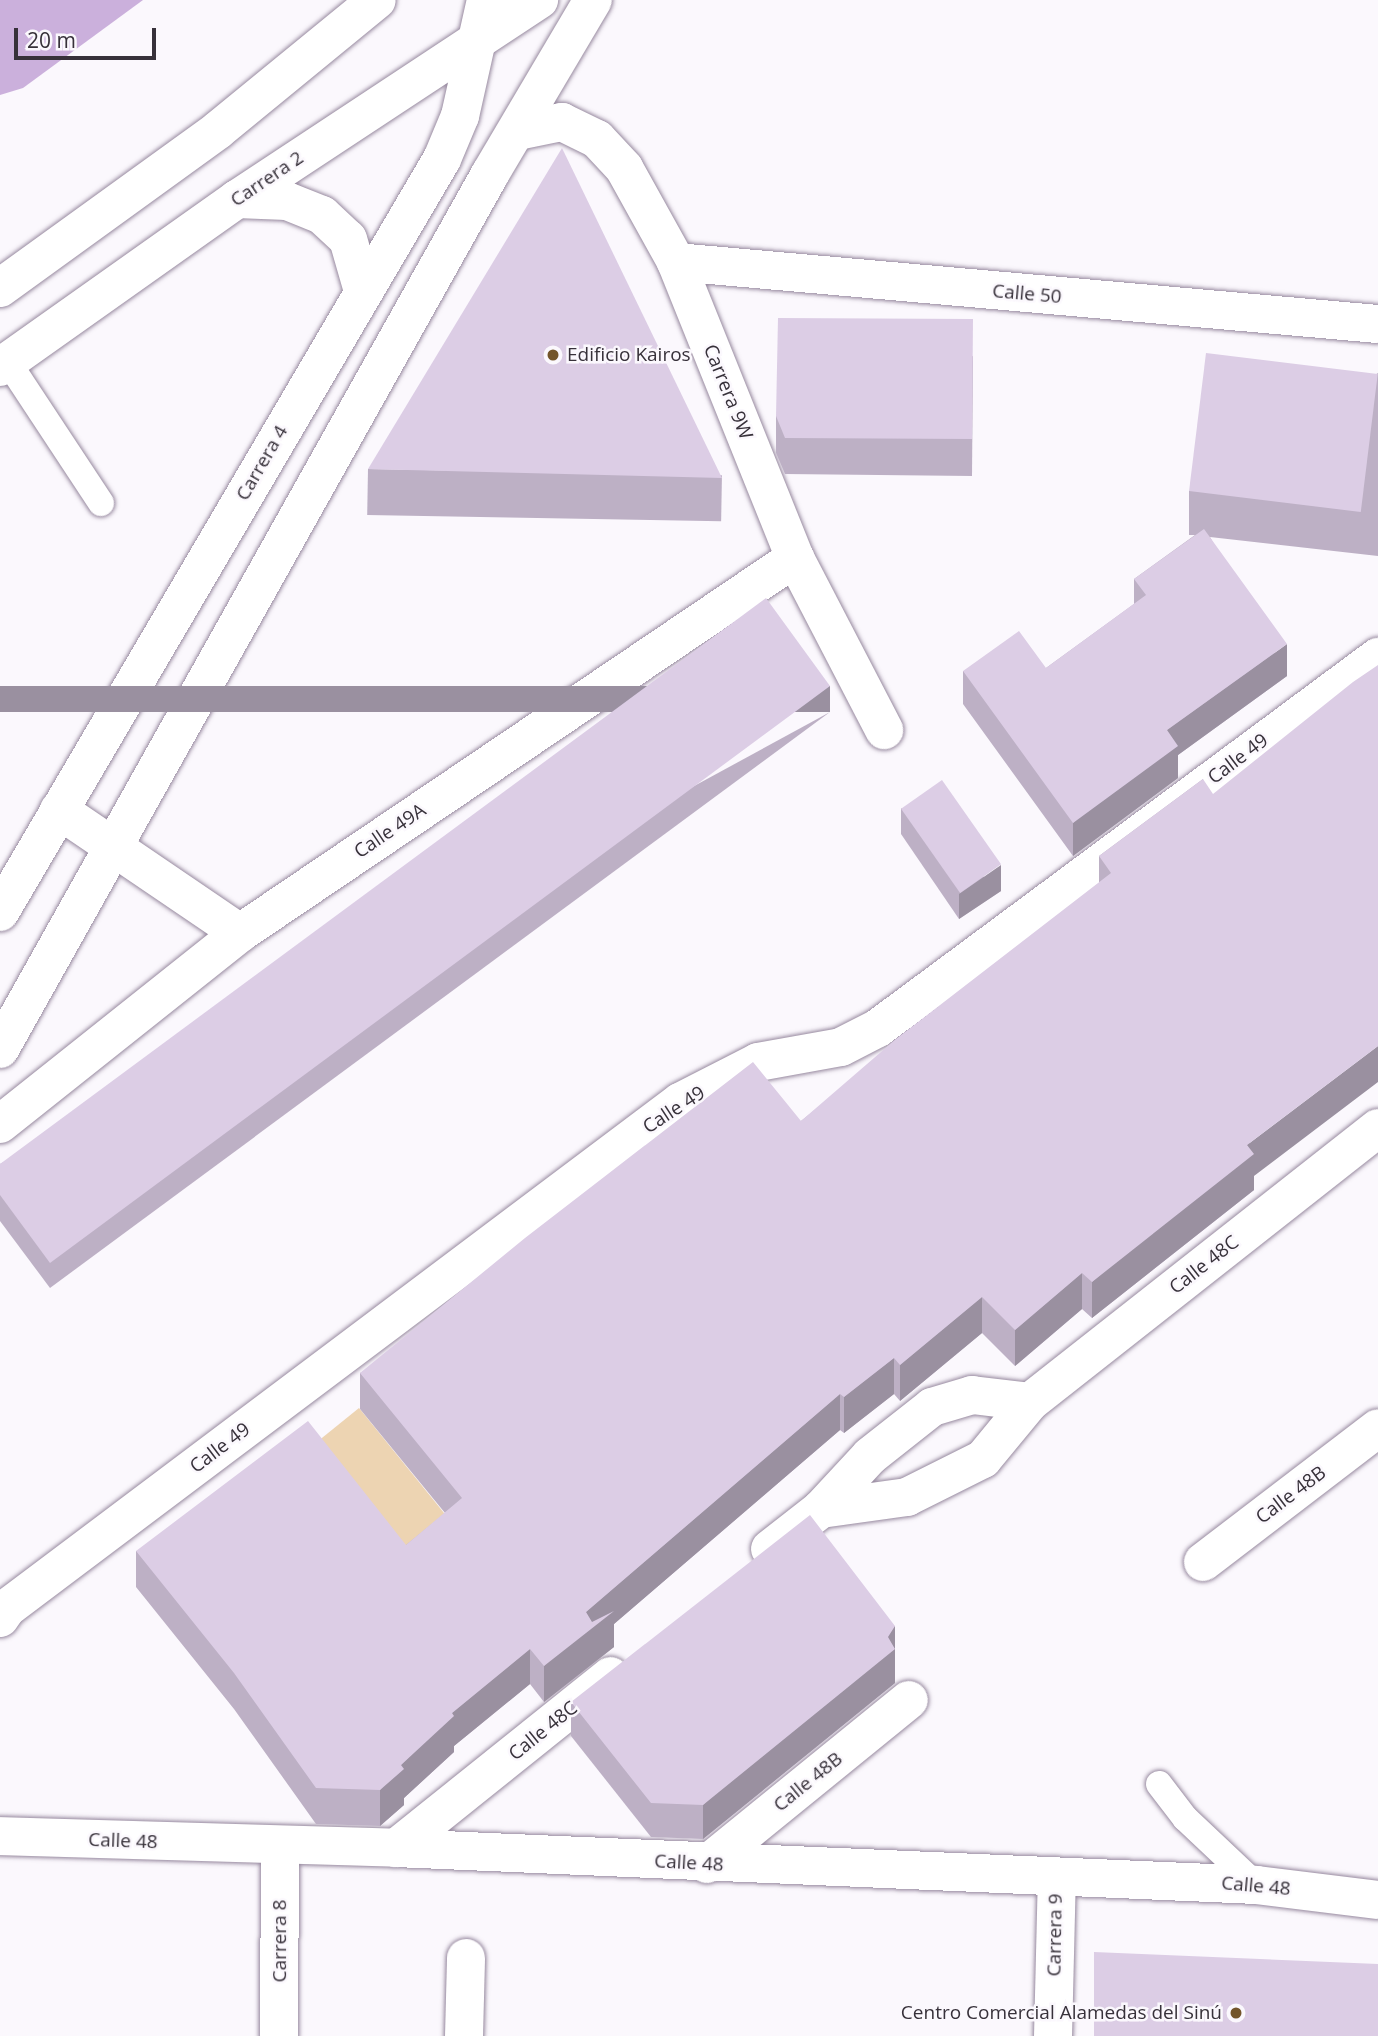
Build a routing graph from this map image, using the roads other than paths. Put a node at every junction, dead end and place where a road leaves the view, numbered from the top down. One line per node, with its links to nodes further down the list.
1 (377, 0): 9 (street)
2 (486, 0): 5 (street, Carrera 4)
3 (539, 0): 5 (street, Carrera 2)
4 (593, 0): 6 (street)
5 (476, 39): 7 (street, Carrera 2); 10 (street, Carrera 4)
6 (517, 131): 8 (street, Carrera 9W); 18 (street)
7 (237, 199): 10 (street); 12 (street, Carrera 2)
8 (676, 262): 11 (street, Calle 50); 14 (street, Carrera 9W)
9 (0, 288)
10 (363, 291): 17 (street, Carrera 4)
11 (1378, 324)
12 (4, 364): 13 (lane)
13 (101, 503)
14 (795, 558): 16 (street, Carrera 9W); 20 (street, Calle 49A)
15 (1378, 657): 29 (street, Calle 49)
16 (884, 730)
17 (59, 810): 18 (street); 19 (street, Carrera 4)
18 (115, 849): 20 (street); 21 (street)
19 (0, 912)
20 (240, 933): 22 (street, Calle 49A)
21 (0, 1049)
22 (0, 1124)
23 (1378, 1128): 24 (street, Calle 48C)
24 (1030, 1402): 26 (street, Calle 48C); 26 (street)
25 (1378, 1428): 27 (street, Calle 48B)
26 (821, 1509): 28 (street)
27 (1203, 1562)
28 (745, 1569)
29 (0, 1618)
30 (636, 1656): 35 (street, Calle 48C)
31 (909, 1700): 36 (street, Calle 48B)
32 (1159, 1784): 38 (lane)
33 (0, 1836): 34 (street, Calle 48)
34 (280, 1846): 35 (street, Calle 48); 41 (street, Carrera 8)
35 (396, 1848): 36 (street, Calle 48)
36 (707, 1864): 37 (street, Calle 48)
37 (1057, 1877): 38 (street, Calle 48); 43 (street, Carrera 9)
38 (1256, 1885): 39 (street, Calle 48)
39 (1378, 1899)
40 (466, 1958): 42 (street)
41 (279, 2036)
42 (464, 2036)
43 (1053, 2036)

